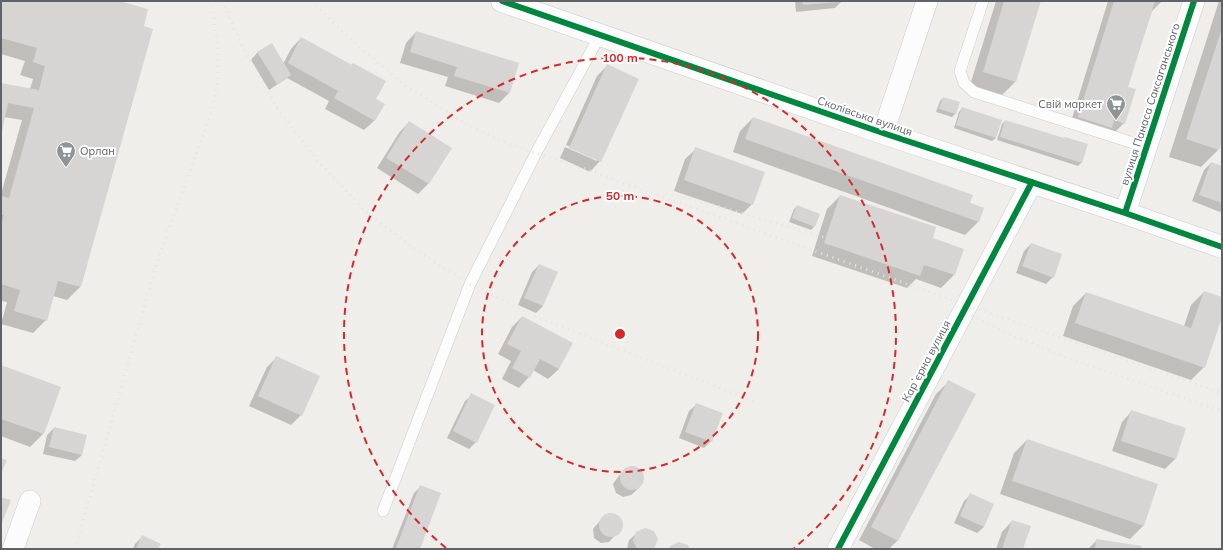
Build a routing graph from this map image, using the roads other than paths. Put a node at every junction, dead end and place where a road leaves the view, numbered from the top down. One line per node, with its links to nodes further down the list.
1 (502, 1): 5 (street, Сколівська вулиця)
2 (927, 1): 6 (street)
3 (983, 1): 7 (lane, вулиця Панаса Саксаганського)
4 (1194, 1): 7 (street, вулиця Панаса Саксаганського)
5 (600, 36): 6 (street, Сколівська вулиця); 12 (lane)
6 (883, 133): 8 (street, Сколівська вулиця)
7 (1146, 147): 9 (street, вулиця Панаса Саксаганського)
8 (1032, 182): 9 (street, Сколівська вулиця); 14 (street, Карʼєрна вулиця)
9 (1125, 213): 10 (street, Сколівська вулиця)
10 (1222, 247)
11 (30, 501): 13 (street)
12 (383, 511)
13 (14, 549)
14 (838, 549)

